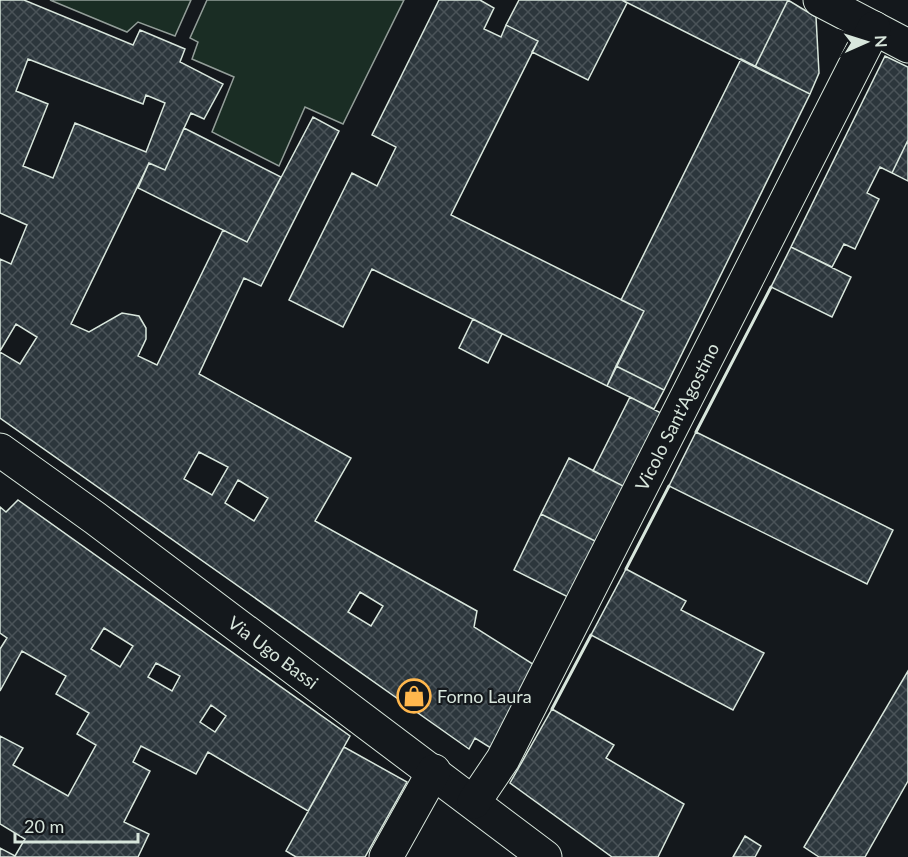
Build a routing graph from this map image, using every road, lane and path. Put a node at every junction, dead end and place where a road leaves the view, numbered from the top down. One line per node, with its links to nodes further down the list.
1 (820, 0): 2 (street)
2 (874, 28): 3 (street); 6 (street, Vicolo Sant'Agostino)
3 (908, 46)
4 (0, 450): 5 (street, Via Ugo Bassi)
5 (434, 771): 6 (street, Via Ugo Bassi); 7 (street)
6 (474, 802): 8 (street, Via Ugo Bassi)
7 (386, 857)
8 (545, 857)

